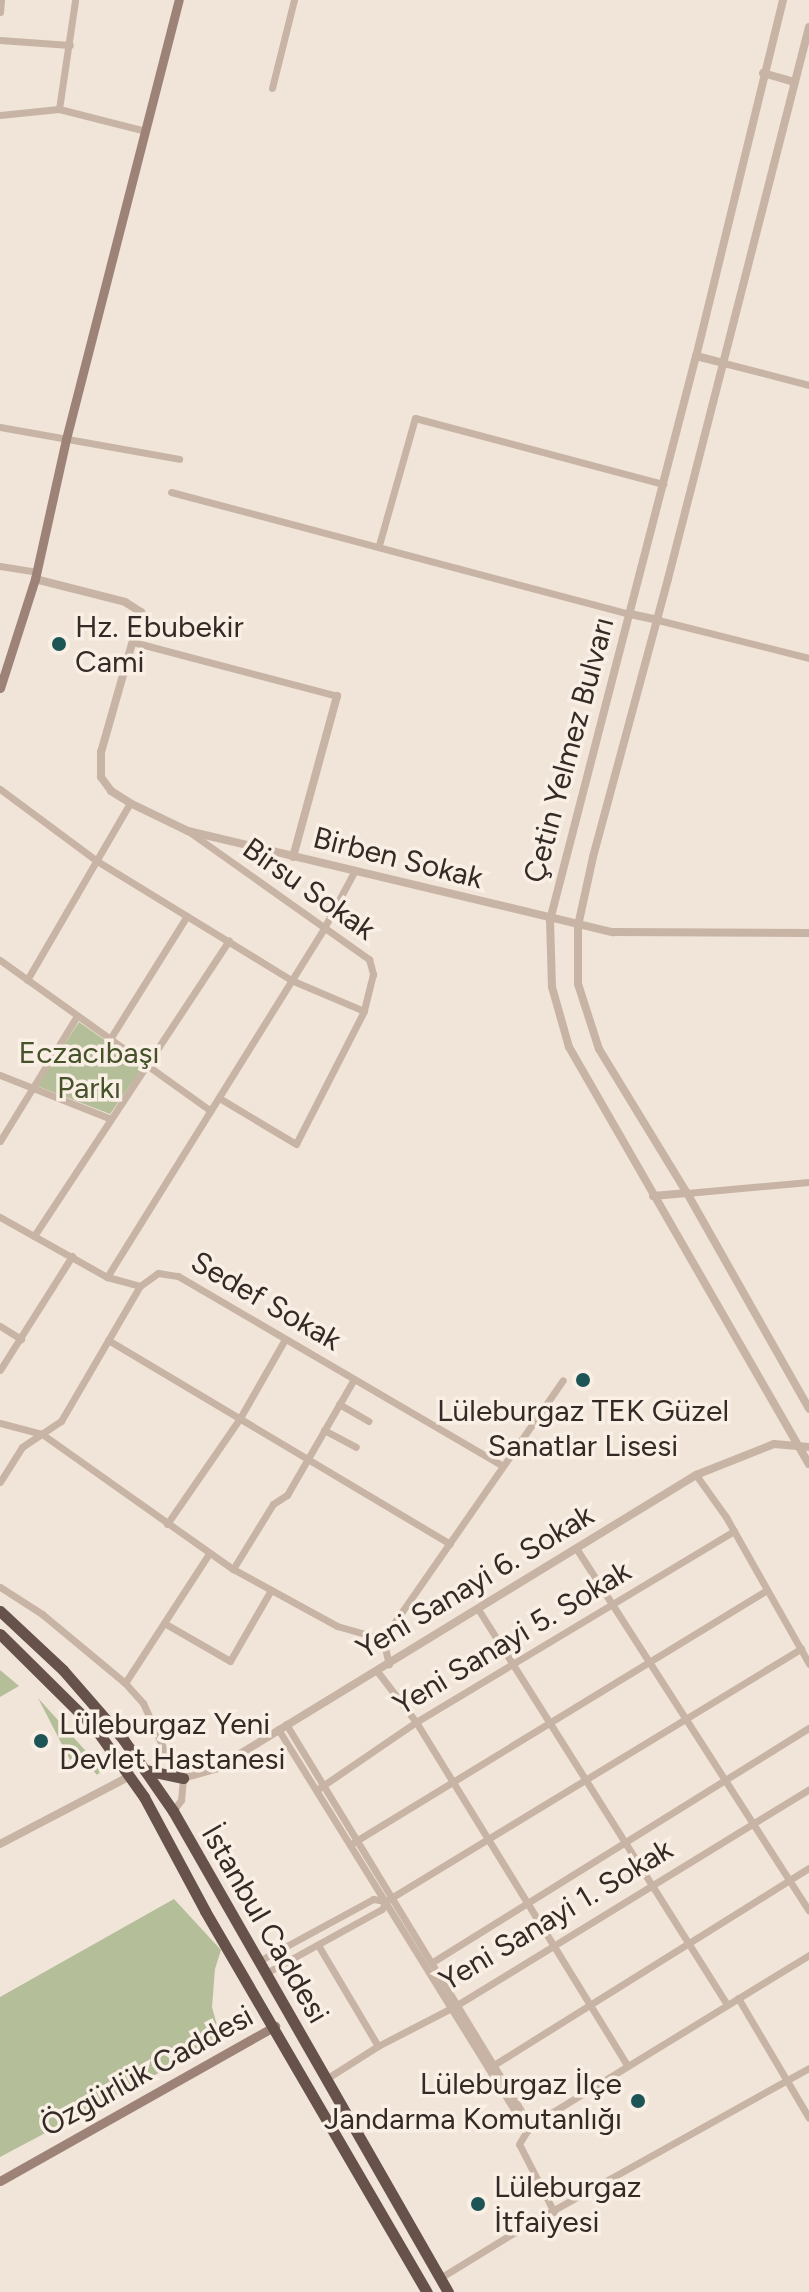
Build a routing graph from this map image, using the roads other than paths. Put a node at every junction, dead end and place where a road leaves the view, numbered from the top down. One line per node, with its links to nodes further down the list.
1 (1, 0): 6 (street)
2 (75, 0): 9 (street)
3 (179, 0): 15 (main road)
4 (292, 0): 12 (street)
5 (783, 0): 10 (street, Çetin Yelmez Bulvarı)
6 (0, 12)
7 (809, 27): 11 (street, Çetin Yelmez Bulvarı)
8 (0, 40): 9 (street)
9 (70, 45): 13 (street)
10 (763, 73): 11 (street); 16 (street, Çetin Yelmez Bulvarı)
11 (795, 82): 17 (street, Çetin Yelmez Bulvarı)
12 (272, 88)
13 (59, 109): 14 (street); 15 (street)
14 (0, 115)
15 (145, 131): 20 (main road)
16 (696, 356): 17 (street); 22 (street, Çetin Yelmez Bulvarı)
17 (724, 363): 18 (street); 28 (street, Çetin Yelmez Bulvarı)
18 (809, 385)
19 (0, 427): 20 (street)
20 (66, 439): 21 (street); 26 (main road)
21 (179, 459)
22 (663, 484): 24 (street); 27 (street, Çetin Yelmez Bulvarı)
23 (171, 492): 24 (street)
24 (379, 545): 27 (street)
25 (0, 566): 26 (street)
26 (35, 576): 29 (street); 31 (main road)
27 (630, 614): 28 (street); 40 (street, Çetin Yelmez Bulvarı)
28 (658, 620): 30 (street); 41 (street, Çetin Yelmez Bulvarı)
29 (133, 642): 32 (street); 34 (street, Birsu Sokak)
30 (809, 658)
31 (0, 688)
32 (337, 696): 36 (street)
33 (0, 789): 37 (street)
34 (130, 803): 35 (street, Birsu Sokak); 37 (street)
35 (188, 831): 36 (street, Birben Sokak); 42 (street, Birsu Sokak)
36 (293, 857): 38 (street, Birben Sokak)
37 (97, 861): 39 (street); 46 (street)
38 (354, 872): 40 (street, Birben Sokak); 42 (street)
39 (187, 916): 44 (street); 50 (street)
40 (550, 920): 41 (street, Birben Sokak); 60 (street, Çetin Yelmez Bulvarı)
41 (578, 926): 43 (street, Birben Sokak); 59 (street, Çetin Yelmez Bulvarı)
42 (324, 928): 47 (street); 48 (street, Birsu Sokak)
43 (809, 933)
44 (229, 940): 47 (street); 51 (street)
45 (0, 960): 46 (street)
46 (27, 980): 49 (street)
47 (291, 980): 48 (street); 54 (street)
48 (364, 1011): 54 (street, Birsu Sokak)
49 (77, 1016): 50 (street); 53 (street)
50 (110, 1039): 51 (street)
51 (146, 1065): 55 (street); 56 (street)
52 (0, 1075): 53 (street)
53 (33, 1088): 56 (street); 57 (street)
54 (219, 1098): 55 (street)
55 (211, 1111): 64 (street)
56 (111, 1119): 62 (street)
57 (0, 1141)
58 (809, 1182): 59 (street)
59 (687, 1193): 60 (street); 74 (street, Çetin Yelmez Bulvarı)
60 (653, 1196): 80 (street, Çetin Yelmez Bulvarı)
61 (0, 1217): 62 (street)
62 (34, 1236): 63 (street)
63 (72, 1256): 64 (street); 67 (street)
64 (107, 1277): 65 (street)
65 (140, 1286): 68 (street, Sedef Sokak); 69 (street)
66 (0, 1326): 67 (street)
67 (21, 1339): 70 (street)
68 (285, 1339): 71 (street, Sedef Sokak); 75 (street)
69 (108, 1340): 75 (street); 79 (street)
70 (0, 1370)
71 (354, 1379): 73 (street); 85 (street, Sedef Sokak)
72 (563, 1380): 85 (street)
73 (339, 1404): 76 (street); 78 (street)
74 (809, 1409)
75 (240, 1418): 83 (street); 88 (street)
76 (368, 1421)
77 (0, 1423): 79 (street)
78 (324, 1430): 81 (street); 83 (street)
79 (42, 1434): 87 (street); 88 (street)
80 (799, 1446): 82 (street, Yeni Sanayi 6. Sokak); 84 (street, Çetin Yelmez Bulvarı); 86 (street, Yeni Sanayi 6. Sokak)
81 (356, 1447)
82 (809, 1447)
83 (307, 1458): 90 (street); 93 (street)
84 (809, 1464)
85 (503, 1466): 90 (street)
86 (696, 1475): 89 (street); 91 (street, Yeni Sanayi 6. Sokak)
87 (0, 1482)
88 (167, 1524): 92 (street)
89 (734, 1531): 96 (street); 97 (street, Yeni Sanayi 5. Sokak)
90 (450, 1544): 102 (street)
91 (576, 1548): 97 (street); 98 (street, Yeni Sanayi 6. Sokak)
92 (208, 1555): 93 (street); 100 (street)
93 (233, 1569): 95 (street)
94 (0, 1587): 109 (street)
95 (271, 1590): 100 (street); 102 (street)
96 (767, 1590): 103 (street); 104 (street)
97 (613, 1605): 104 (street); 106 (street, Yeni Sanayi 5. Sokak)
98 (478, 1609): 105 (street, Yeni Sanayi 6. Sokak); 106 (street)
99 (0, 1611): 115 (highway, İstanbul Caddesi)
100 (164, 1623): 109 (street)
101 (0, 1634): 116 (highway, İstanbul Caddesi)
102 (383, 1639): 105 (street)
103 (801, 1649): 107 (street); 110 (street)
104 (649, 1662): 110 (street); 112 (street)
105 (389, 1664): 108 (street, Yeni Sanayi 6. Sokak)
106 (513, 1664): 111 (street, Yeni Sanayi 5. Sokak); 112 (street)
107 (809, 1664)
108 (377, 1671): 111 (street); 113 (street, Yeni Sanayi 6. Sokak)
109 (125, 1683): 117 (street)
110 (686, 1720): 118 (street); 120 (street)
111 (416, 1722): 119 (street); 121 (street, Yeni Sanayi 5. Sokak)
112 (550, 1722): 118 (street); 119 (street)
113 (282, 1727): 117 (street, Yeni Sanayi 6. Sokak); 121 (street)
114 (809, 1728): 120 (street)
115 (146, 1770): 116 (highway); 117 (highway); 123 (highway, İstanbul Caddesi)
116 (130, 1776): 126 (street); 141 (highway, İstanbul Caddesi)
117 (183, 1778): 123 (street)
118 (586, 1780): 125 (street); 128 (street)
119 (453, 1781): 125 (street); 127 (street)
120 (726, 1781): 124 (street); 128 (street)
121 (321, 1787): 127 (street)
122 (809, 1789): 124 (street, Yeni Sanayi 1. Sokak)
123 (173, 1811): 139 (highway, İstanbul Caddesi)
124 (753, 1824): 130 (street); 131 (street, Yeni Sanayi 1. Sokak)
125 (489, 1839): 132 (street); 133 (street)
126 (2, 1841)
127 (354, 1843): 132 (street)
128 (625, 1843): 131 (street); 133 (street)
129 (809, 1868): 130 (street)
130 (789, 1881): 134 (street); 135 (street)
131 (652, 1885): 135 (street); 137 (street, Yeni Sanayi 1. Sokak)
132 (389, 1900): 136 (street); 139 (street); 140 (street)
133 (528, 1902): 137 (street); 140 (street)
134 (809, 1911)
135 (688, 1943): 145 (street); 146 (street)
136 (318, 1945): 142 (street); 149 (street)
137 (554, 1945): 145 (street); 147 (street, Yeni Sanayi 1. Sokak)
138 (809, 1955): 144 (street)
139 (259, 1961): 141 (highway); 142 (highway, İstanbul Caddesi)
140 (428, 1964): 147 (street)
141 (241, 1971): 143 (highway, İstanbul Caddesi)
142 (266, 1973): 143 (highway); 153 (highway, İstanbul Caddesi)
143 (248, 1984): 148 (highway, İstanbul Caddesi)
144 (738, 1998): 146 (street); 154 (street)
145 (590, 2004): 150 (street); 151 (street)
146 (727, 2005): 150 (street)
147 (454, 2006): 149 (street, Yeni Sanayi 1. Sokak); 151 (street)
148 (275, 2026): 157 (main road, Özgürlük Caddesi); 160 (highway, İstanbul Caddesi)
149 (378, 2046): 153 (street, Yeni Sanayi 1. Sokak)
150 (628, 2066): 156 (street)
151 (490, 2067): 156 (street)
152 (809, 2068): 154 (street)
153 (326, 2079): 159 (highway, İstanbul Caddesi)
154 (788, 2079): 155 (street); 158 (street)
155 (809, 2118)
156 (529, 2128): 158 (street)
157 (0, 2181)
158 (554, 2212): 159 (street)
159 (440, 2278): 161 (highway, İstanbul Caddesi)
160 (427, 2292)
161 (448, 2292)

